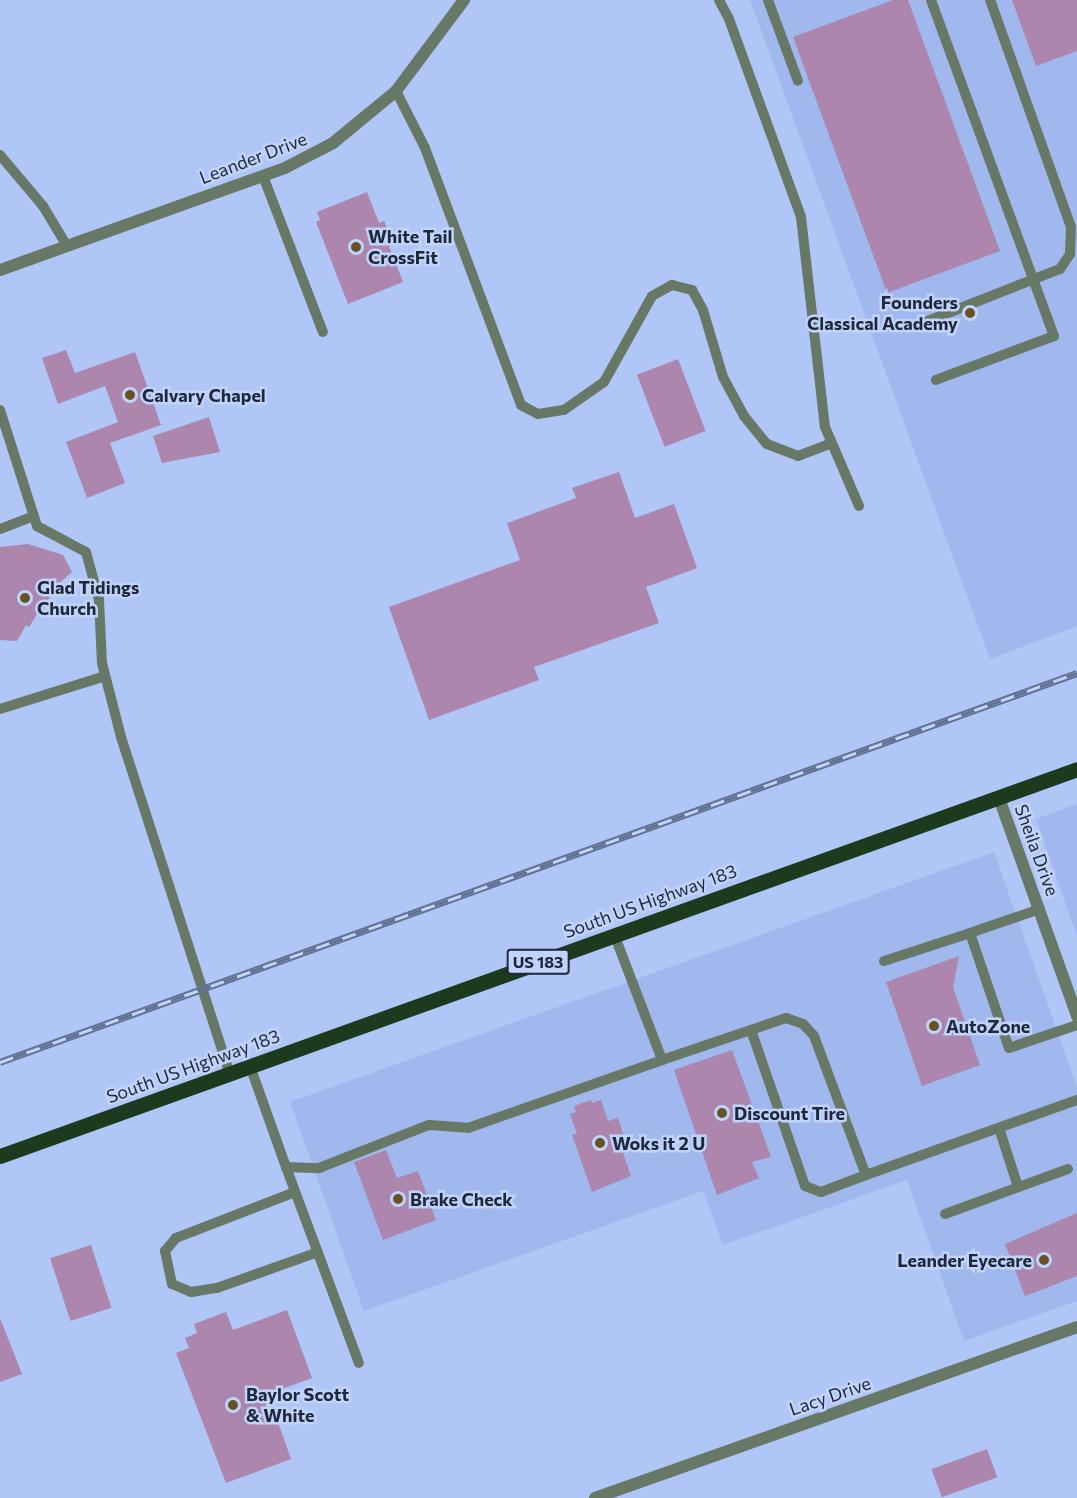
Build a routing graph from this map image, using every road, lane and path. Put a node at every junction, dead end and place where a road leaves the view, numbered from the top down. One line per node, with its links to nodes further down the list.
1 (464, 0): 7 (street, Leander Drive)
2 (719, 0): 18 (lane)
3 (768, 0): 6 (lane)
4 (931, 0): 12 (lane)
5 (990, 0): 12 (lane)
6 (798, 81)
7 (396, 91): 9 (street, Leander Drive); 18 (lane)
8 (0, 154): 10 (lane)
9 (263, 176): 10 (street, Leander Drive); 14 (lane)
10 (67, 246): 11 (street, Leander Drive)
11 (0, 270)
12 (1034, 279): 13 (lane); 15 (lane)
13 (915, 326)
14 (322, 332)
15 (936, 380)
16 (0, 410): 17 (lane)
17 (5, 443): 20 (lane)
18 (832, 443): 19 (lane)
19 (859, 506)
20 (34, 516): 21 (lane); 22 (lane)
21 (0, 529)
22 (105, 676): 23 (lane); 35 (lane)
23 (0, 709)
24 (1077, 769): 25 (main road, South US Highway 183 / US 183)
25 (999, 798): 26 (street, Sheila Drive); 28 (main road, South US Highway 183 / US 183)
26 (1040, 909): 27 (lane); 30 (street, Sheila Drive)
27 (970, 933): 29 (lane); 31 (lane)
28 (614, 934): 33 (lane); 34 (main road, South US Highway 183 / US 183)
29 (884, 961)
30 (1077, 1016)
31 (1077, 1025)
32 (751, 1030): 33 (lane); 41 (lane); 41 (lane)
33 (662, 1060): 39 (lane)
34 (250, 1066): 35 (main road, South US Highway 183 / US 183); 39 (lane)
35 (230, 1074): 38 (main road, South US Highway 183 / US 183)
36 (1077, 1100): 37 (lane)
37 (999, 1128): 41 (lane); 42 (lane)
38 (0, 1156)
39 (286, 1167): 43 (lane)
40 (1068, 1169): 42 (lane)
41 (866, 1175)
42 (1018, 1187): 44 (lane)
43 (295, 1192): 45 (lane); 45 (lane)
44 (945, 1214)
45 (318, 1252): 47 (lane)
46 (1077, 1328): 48 (street, Lacy Drive)
47 (359, 1363)
48 (595, 1498)

